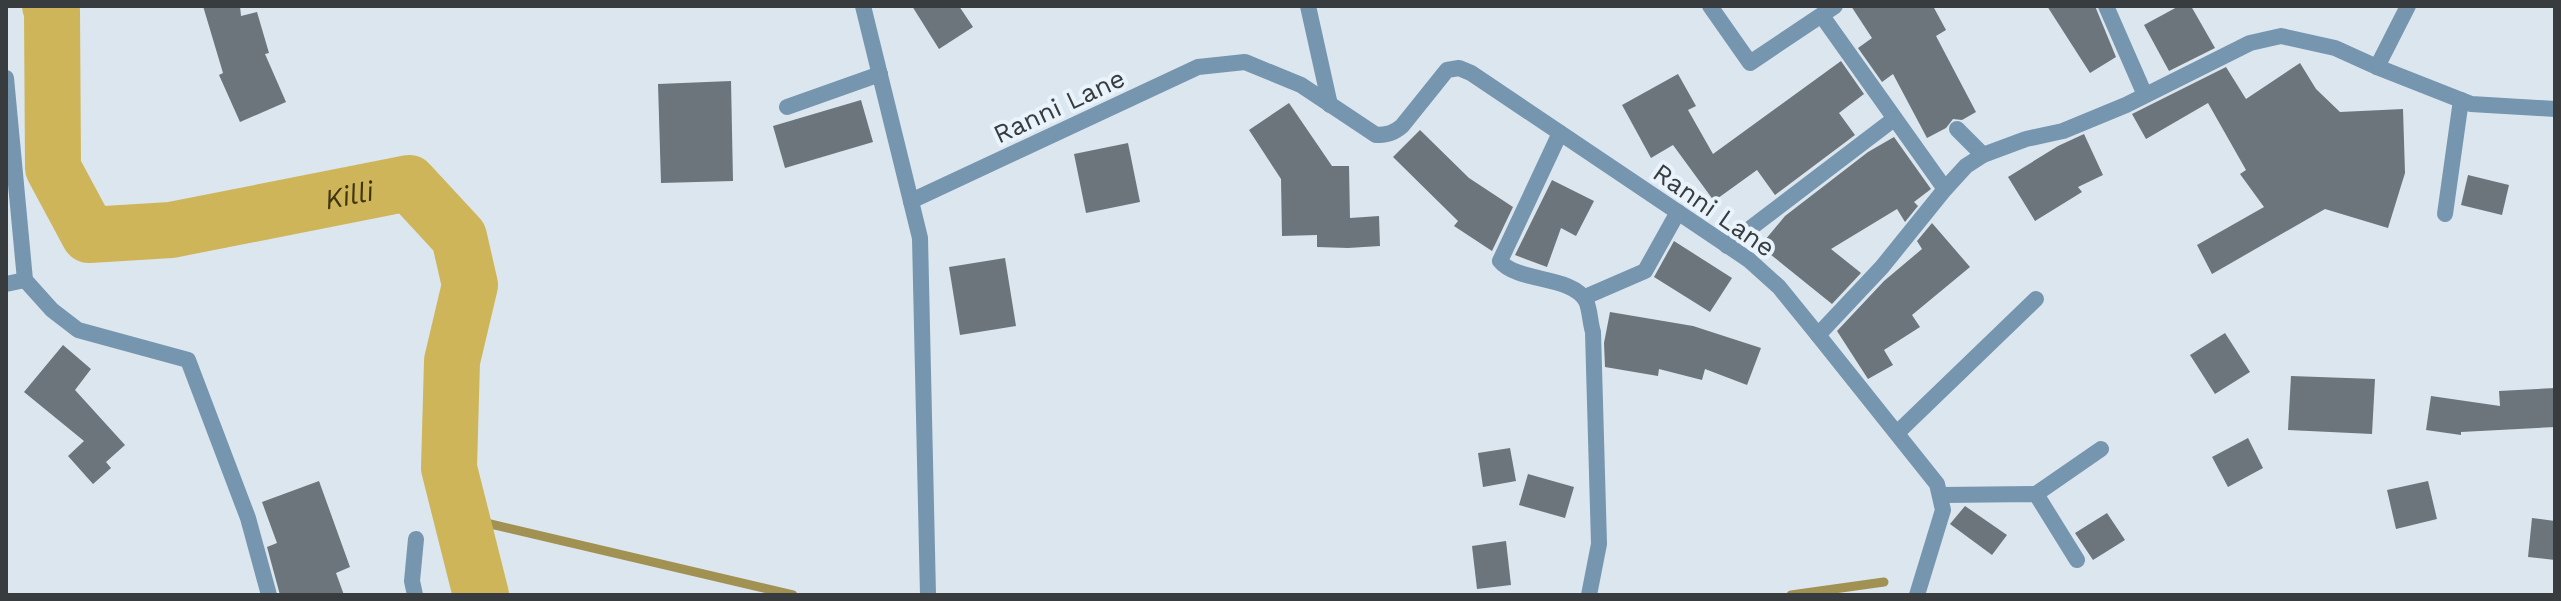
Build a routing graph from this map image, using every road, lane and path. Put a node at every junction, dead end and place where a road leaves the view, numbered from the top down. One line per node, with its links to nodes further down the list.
1 (863, 6): 8 (street)
2 (1308, 6): 12 (street)
3 (1710, 6): 6 (street)
4 (2106, 6): 10 (street)
5 (2408, 6): 7 (street)
6 (1828, 11): 15 (street)
7 (2377, 67): 10 (street); 11 (street)
8 (880, 74): 13 (street); 20 (street)
9 (6, 78): 24 (street)
10 (2145, 95): 18 (street)
11 (2461, 100): 14 (street); 22 (street)
12 (1330, 105): 17 (street, Ranni Lane); 20 (street, Ranni Lane)
13 (787, 107)
14 (2555, 109)
15 (1894, 119): 19 (street); 23 (street)
16 (1957, 129): 18 (street)
17 (1560, 133): 21 (street, Ranni Lane); 26 (street)
18 (1983, 155): 19 (street)
19 (1945, 189): 28 (street)
20 (911, 201): 37 (street)
21 (1678, 212): 23 (street, Ranni Lane); 26 (street)
22 (2445, 214)
23 (1727, 246): 28 (street, Ranni Lane)
24 (25, 280): 25 (street); 35 (street)
25 (6, 284)
26 (1585, 297): 38 (street)
27 (2036, 299): 29 (street)
28 (1818, 335): 29 (street, Ranni Lane)
29 (1897, 433): 32 (street, Ranni Lane)
30 (2101, 449): 31 (street)
31 (2036, 494): 32 (street); 34 (street)
32 (1942, 495): 39 (street)
33 (416, 539): 36 (street)
34 (2077, 560)
35 (269, 595)
36 (415, 595)
37 (928, 595)
38 (1589, 595)
39 (1917, 595)

